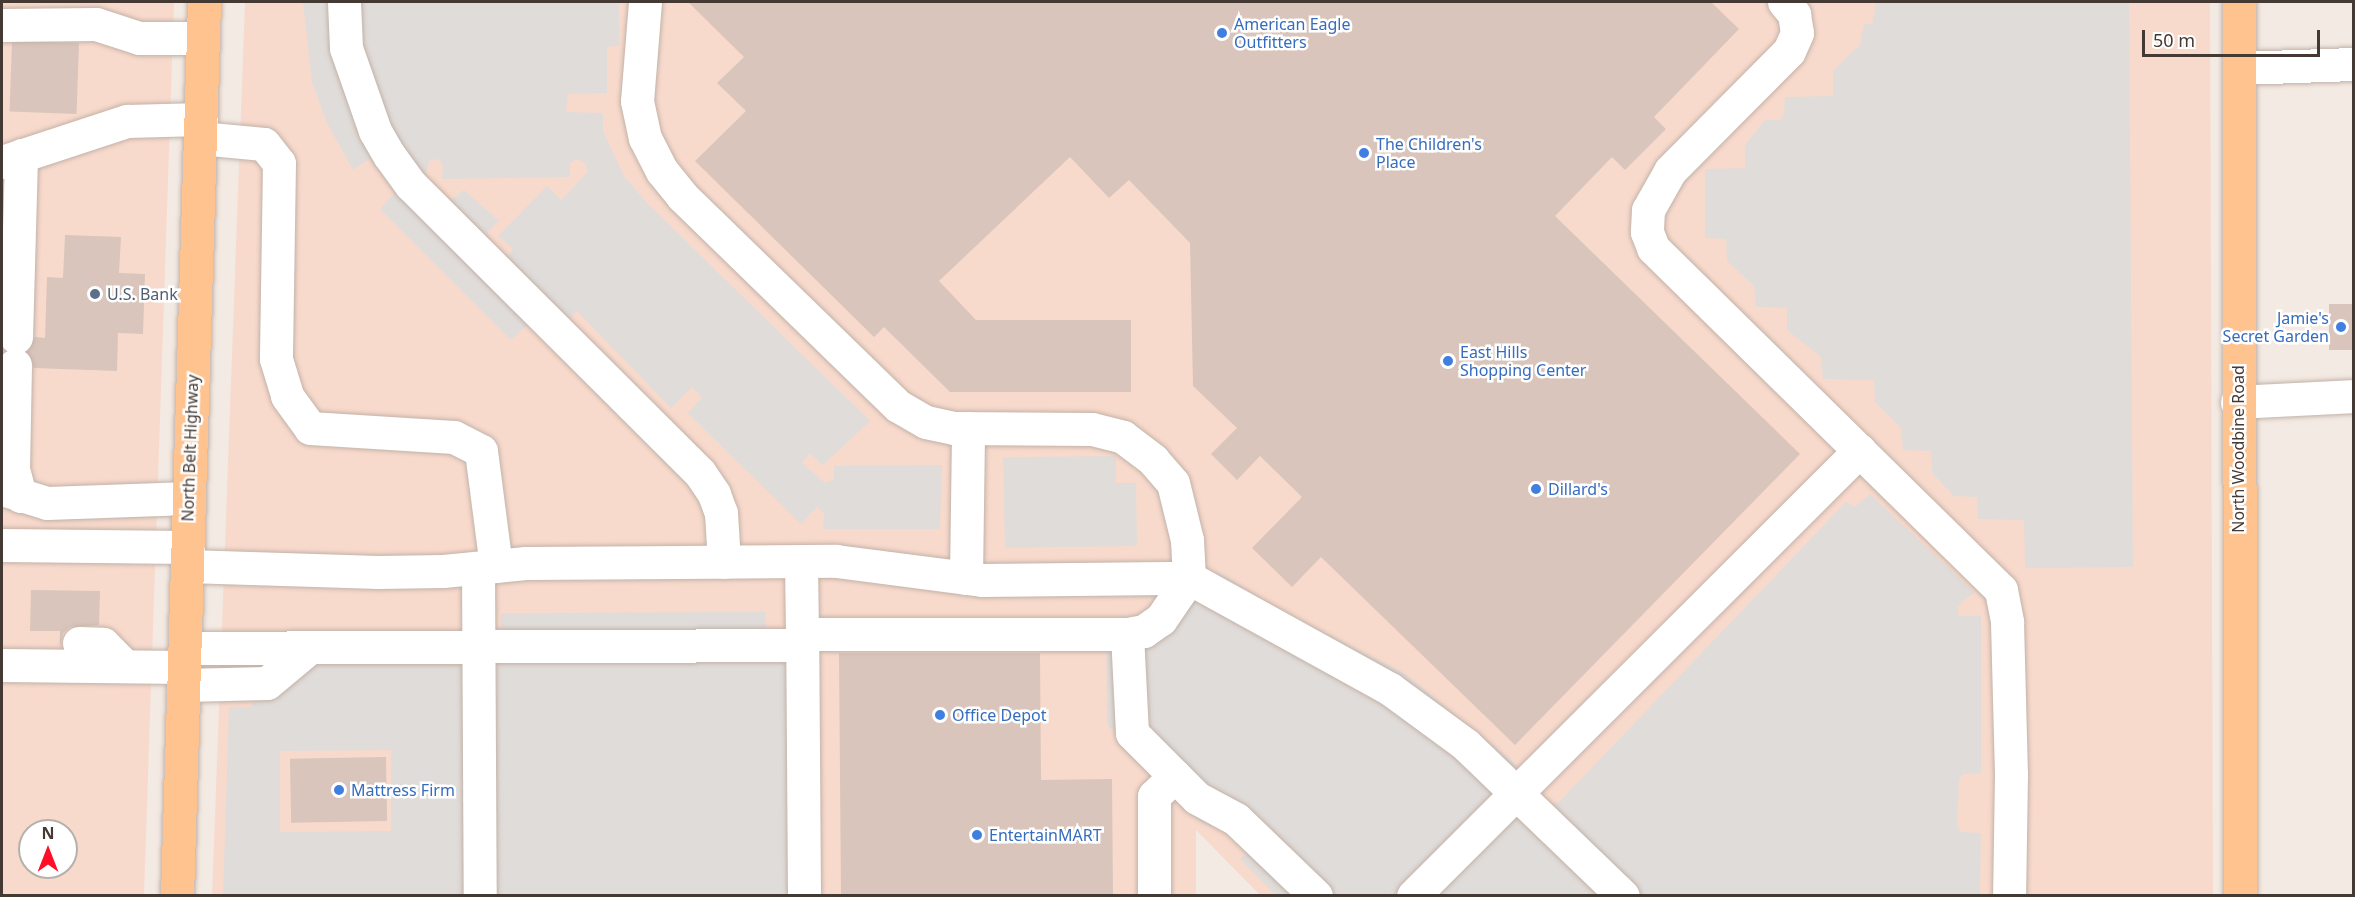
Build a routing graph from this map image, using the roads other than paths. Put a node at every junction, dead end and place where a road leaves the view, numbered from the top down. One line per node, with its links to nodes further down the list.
1 (204, 2): 7 (main road, North Belt Highway)
2 (344, 2): 21 (lane)
3 (645, 2): 15 (lane)
4 (1784, 2): 16 (lane)
5 (2239, 2): 9 (main road, North Woodbine Road)
6 (2, 25): 7 (lane)
7 (203, 38): 10 (main road, North Belt Highway)
8 (2354, 64): 9 (lane)
9 (2239, 68): 14 (main road, North Woodbine Road)
10 (200, 128): 11 (lane); 18 (main road, North Belt Highway); 23 (lane)
11 (11, 158): 12 (lane)
12 (9, 289): 17 (lane)
13 (2354, 396): 14 (lane)
14 (2237, 402): 43 (main road, North Woodbine Road)
15 (968, 428): 24 (lane); 25 (lane)
16 (1860, 450): 34 (lane); 42 (lane)
17 (11, 492): 18 (lane)
18 (189, 498): 20 (main road, North Belt Highway)
19 (2, 545): 20 (lane)
20 (187, 556): 23 (lane); 32 (main road, North Belt Highway)
21 (724, 562): 22 (lane); 23 (lane)
22 (801, 562): 24 (lane); 27 (lane)
23 (487, 567): 29 (lane)
24 (966, 578): 25 (lane)
25 (1189, 578): 26 (lane); 34 (lane)
26 (1127, 634): 27 (lane); 33 (lane)
27 (802, 639): 29 (lane); 37 (lane)
28 (2, 643): 31 (lane)
29 (478, 647): 32 (lane); 36 (lane)
30 (2, 665): 31 (lane)
31 (125, 667): 32 (lane)
32 (184, 667): 35 (main road, North Belt Highway)
33 (1175, 777): 38 (lane); 39 (lane)
34 (1518, 795): 40 (lane); 41 (lane)
35 (177, 896)
36 (480, 896)
37 (804, 896)
38 (1154, 896)
39 (1316, 896)
40 (1413, 896)
41 (1623, 896)
42 (2009, 896)
43 (2240, 896)

